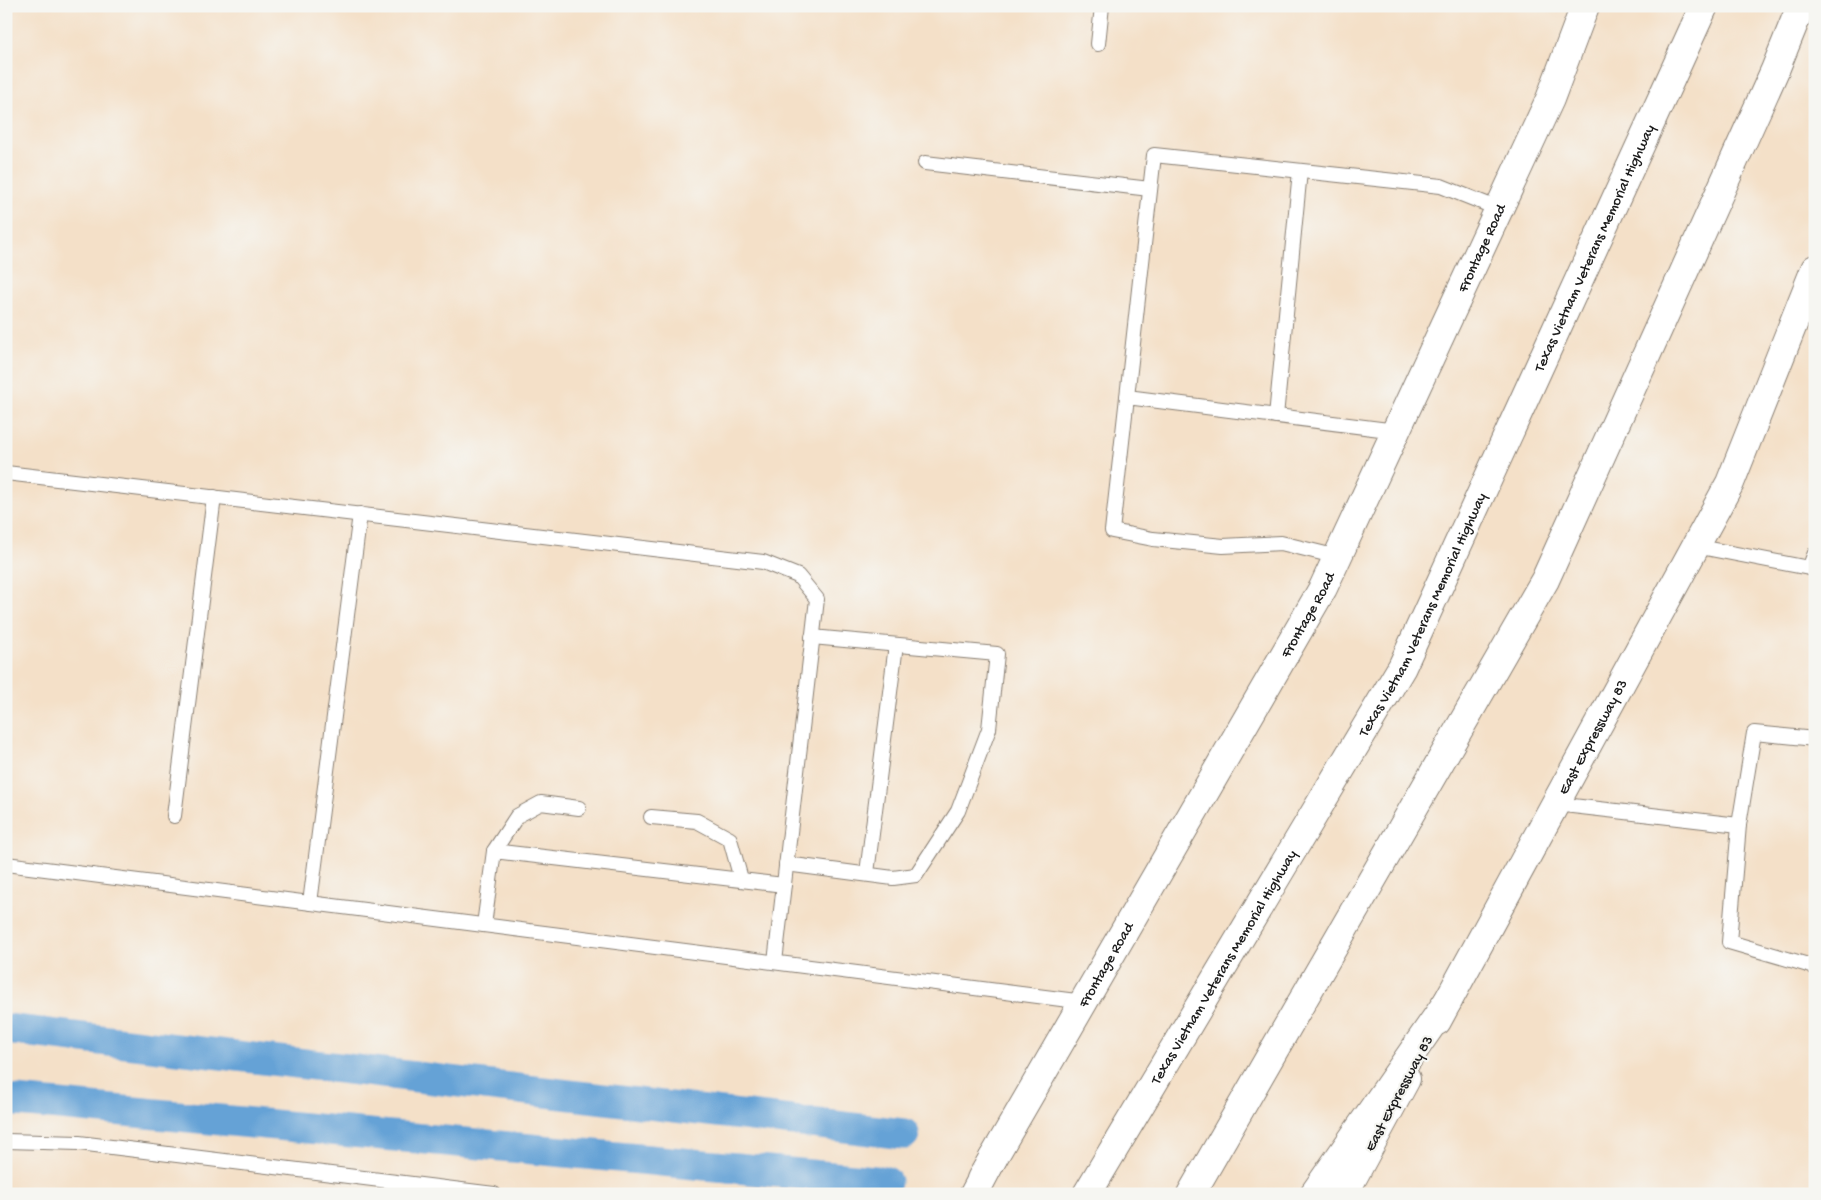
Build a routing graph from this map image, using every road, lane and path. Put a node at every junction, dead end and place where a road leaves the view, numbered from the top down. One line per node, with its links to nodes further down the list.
1 (1102, 6): 5 (lane)
2 (1586, 6): 9 (main road, Frontage Road)
3 (1704, 6): 43 (main road, Texas Vietnam Veterans Memorial Highway)
4 (1801, 6): 44 (main road)
5 (1098, 44)
6 (925, 163): 8 (lane)
7 (1300, 171): 8 (lane); 9 (lane); 12 (lane)
8 (1150, 189): 11 (lane)
9 (1499, 209): 13 (main road, Frontage Road)
10 (1815, 269): 17 (main road, East Expressway 83)
11 (1127, 397): 12 (lane); 19 (lane)
12 (1276, 416): 13 (lane)
13 (1396, 432): 19 (main road, Frontage Road)
14 (6, 473): 15 (lane)
15 (214, 497): 16 (lane); 25 (lane)
16 (360, 514): 20 (lane); 34 (lane)
17 (1695, 546): 18 (lane); 23 (main road, East Expressway 83)
18 (1815, 553)
19 (1338, 557): 39 (main road, Frontage Road)
20 (812, 638): 21 (lane); 30 (lane)
21 (896, 645): 31 (lane); 31 (lane)
22 (1815, 739): 27 (lane)
23 (1555, 804): 27 (lane); 38 (main road, East Expressway 83)
24 (579, 808): 28 (lane)
25 (174, 816)
26 (652, 817): 32 (lane)
27 (1739, 824): 37 (lane)
28 (494, 851): 32 (lane); 35 (lane)
29 (6, 864): 34 (lane)
30 (786, 864): 31 (lane); 33 (lane)
31 (867, 873)
32 (741, 880): 33 (lane)
33 (784, 885): 36 (lane)
34 (310, 902): 35 (lane)
35 (484, 925): 36 (lane)
36 (775, 962): 39 (lane)
37 (1815, 967)
38 (1448, 1001): 45 (main road); 46 (main road, East Expressway 83)
39 (1084, 1002): 42 (main road, Frontage Road)
40 (6, 1141): 41 (lane)
41 (494, 1194)
42 (973, 1194)
43 (1087, 1194)
44 (1191, 1194)
45 (1314, 1194)
46 (1344, 1194)

